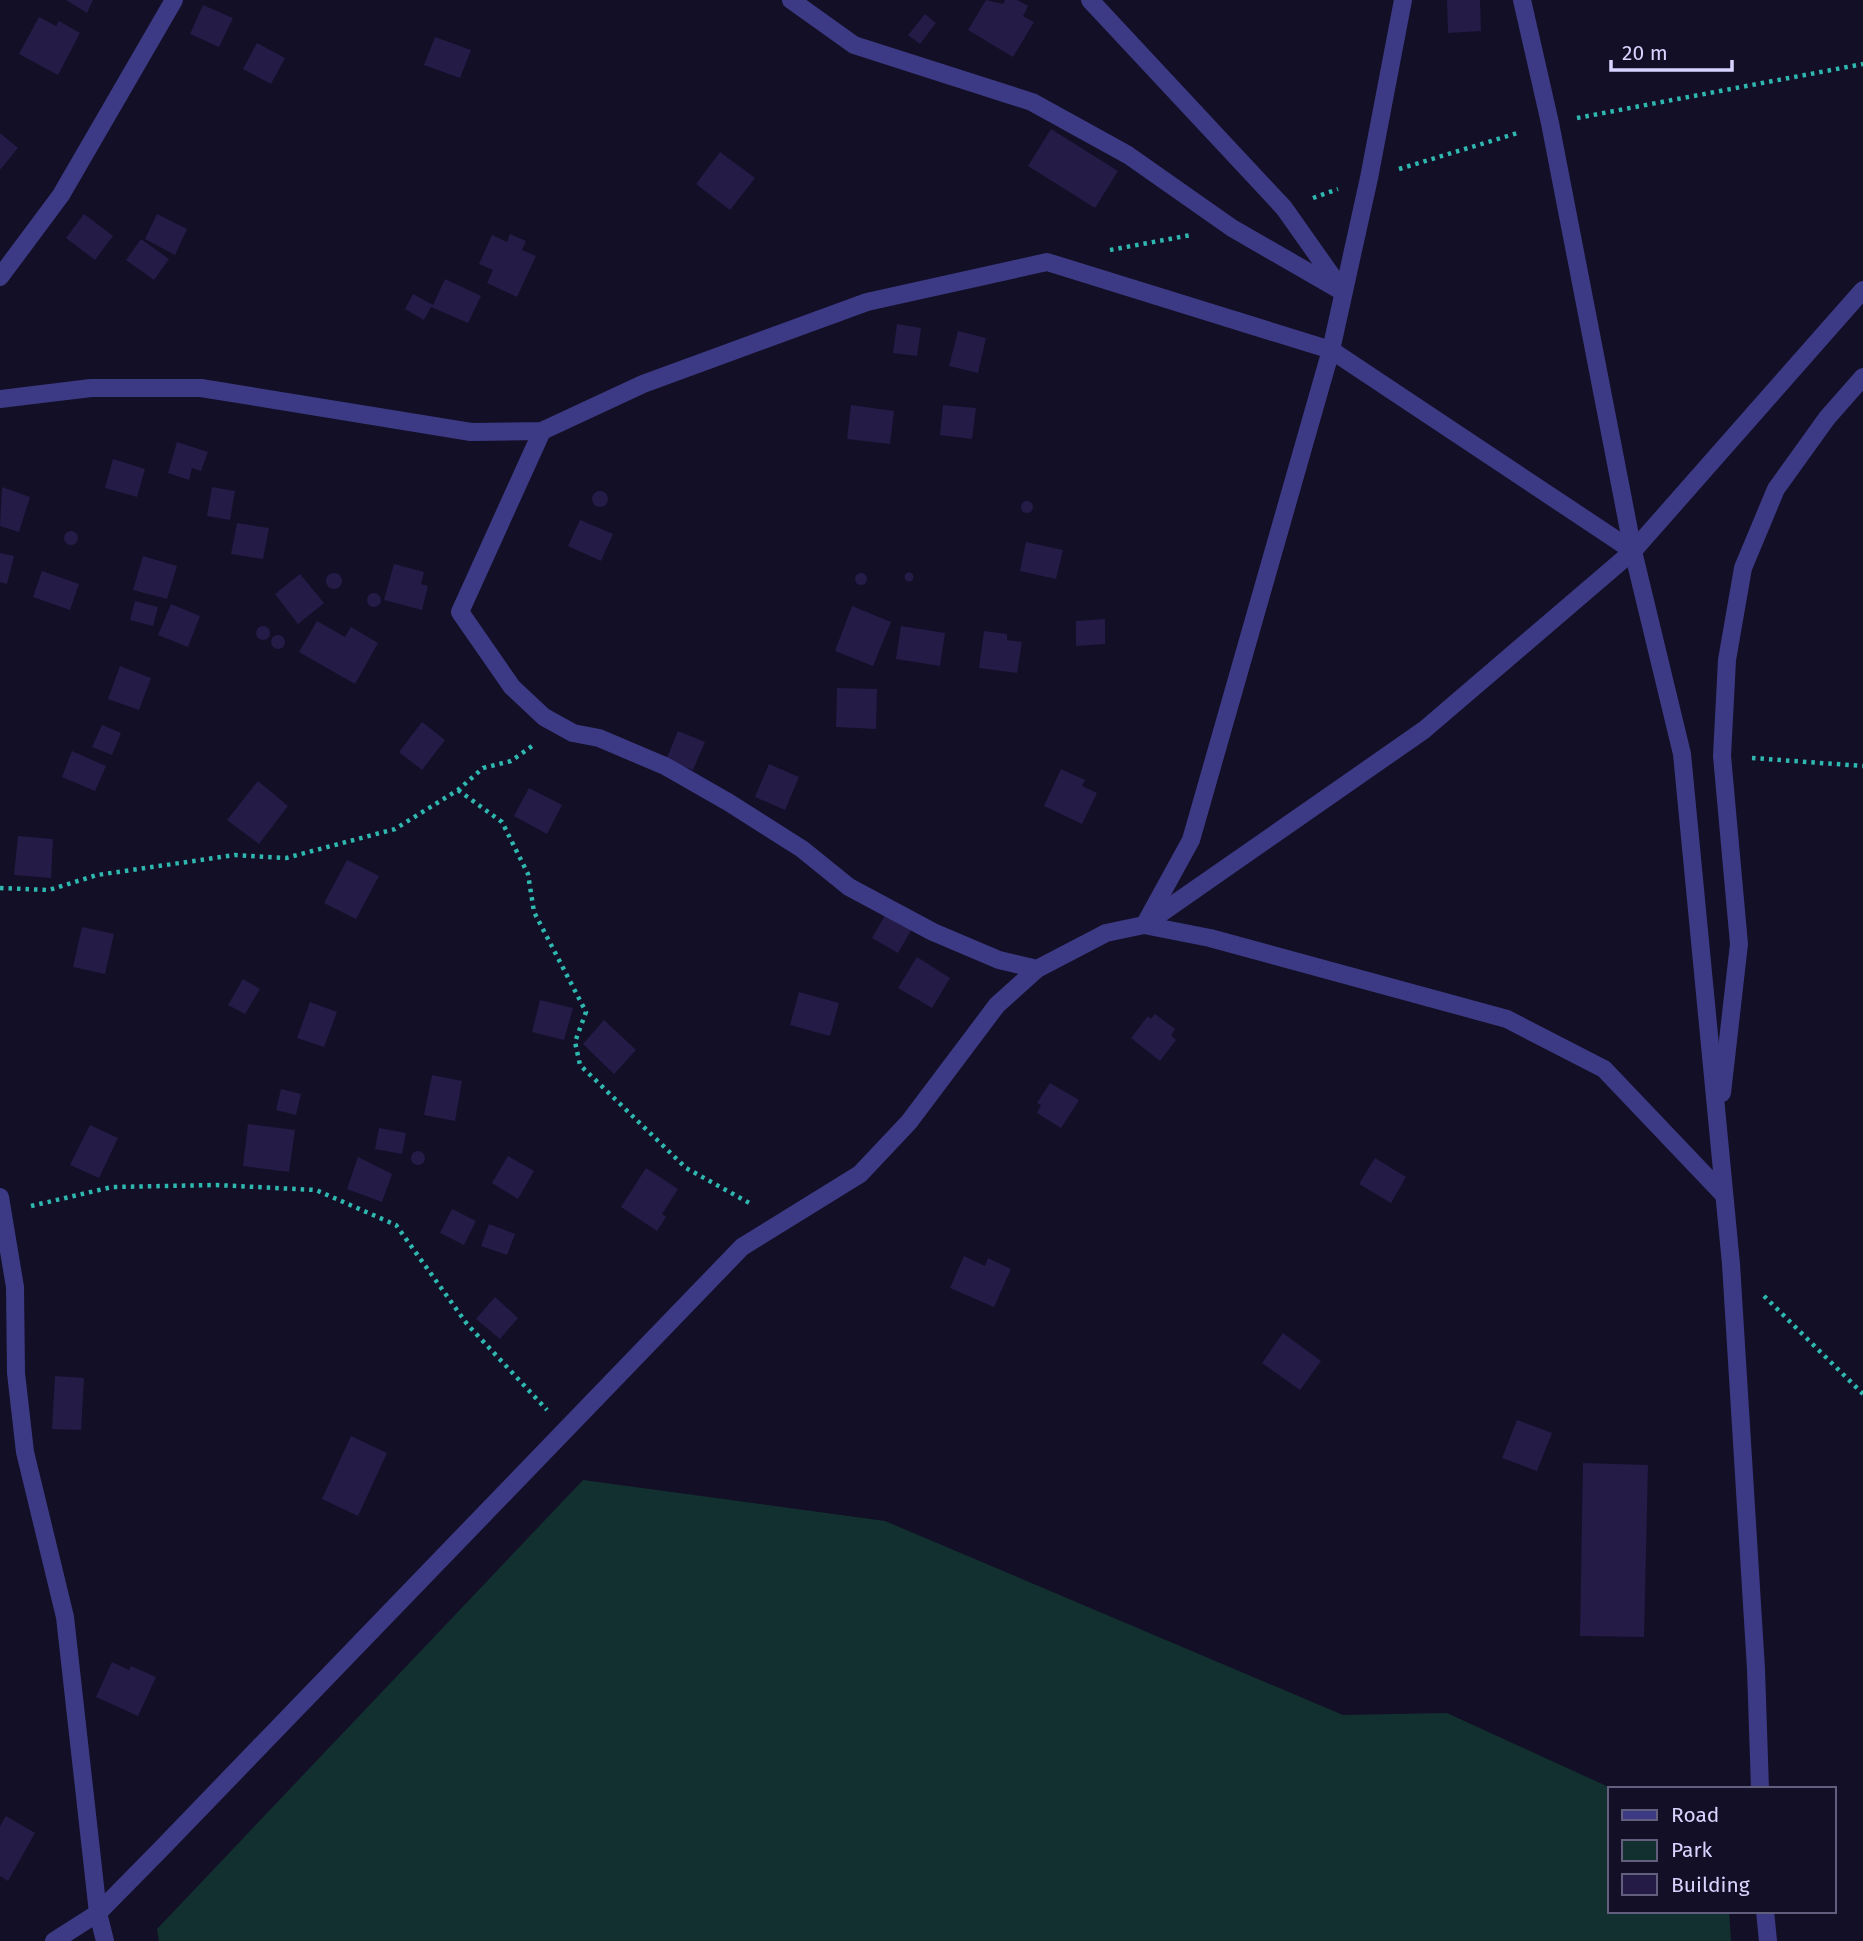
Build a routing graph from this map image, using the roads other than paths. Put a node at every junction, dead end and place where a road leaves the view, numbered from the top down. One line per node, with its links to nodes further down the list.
1 (174, 0): 6 (street)
2 (791, 0): 8 (street)
3 (1090, 0): 8 (street)
4 (1403, 0): 8 (street)
5 (1522, 0): 13 (street)
6 (0, 277)
7 (1863, 290): 13 (street)
8 (1343, 292): 9 (street)
9 (1331, 349): 12 (street); 13 (street); 14 (street)
10 (1863, 377): 16 (street)
11 (0, 399): 12 (street)
12 (542, 431): 15 (street)
13 (1633, 551): 14 (street); 16 (street)
14 (1144, 925): 15 (street); 17 (street)
15 (1037, 969): 20 (street)
16 (1718, 1128): 17 (street)
17 (1724, 1195): 19 (street)
18 (1, 1205): 20 (street)
19 (1760, 1787)
20 (98, 1913): 22 (street); 23 (street)
21 (1765, 1913): 24 (street)
22 (54, 1941)
23 (105, 1941)
24 (1768, 1941)

